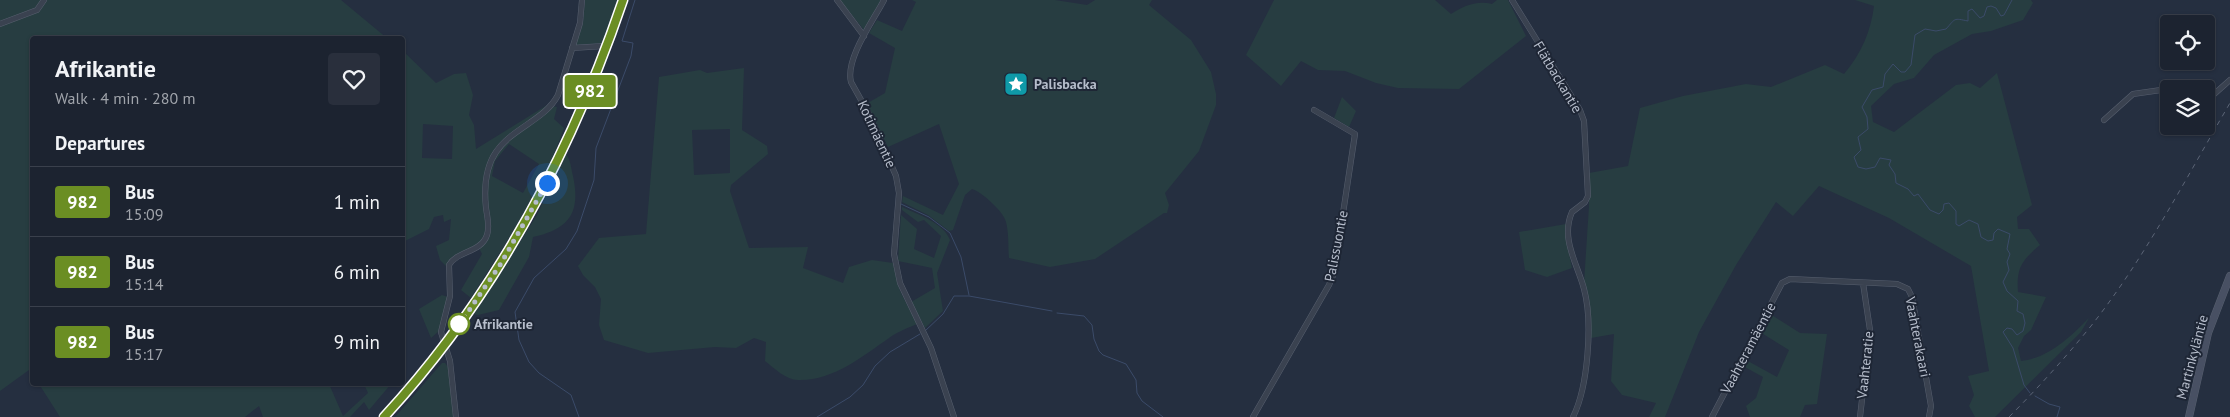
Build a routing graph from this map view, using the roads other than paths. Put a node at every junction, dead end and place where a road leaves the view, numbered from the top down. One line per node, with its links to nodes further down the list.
1 (44, 0): 7 (street)
2 (582, 0): 9 (street)
3 (623, 0): 10 (main road)
4 (837, 0): 8 (street)
5 (884, 0): 8 (street, Kotimäentie)
6 (1512, 0): 24 (street, Flätbackantie)
7 (0, 24)
8 (864, 36): 22 (street, Kotimäentie)
9 (572, 48): 10 (street); 19 (street)
10 (607, 48): 19 (main road)
11 (2230, 80): 13 (street)
12 (2160, 90): 15 (street)
13 (2215, 93)
14 (1314, 110): 23 (street, Palissuontie)
15 (2104, 120)
16 (2230, 276): 28 (main road, Martinkyläntie)
17 (1786, 280): 18 (street, Vaahterakaari); 25 (street, Vaahteramäentie)
18 (1863, 283): 26 (street, Vaahteratie); 27 (street, Vaahterakaari)
19 (444, 345): 20 (main road); 21 (street)
20 (384, 417)
21 (456, 417)
22 (954, 417)
23 (1253, 417)
24 (1573, 417)
25 (1712, 417)
26 (1860, 417)
27 (1929, 417)
28 (2189, 417)

